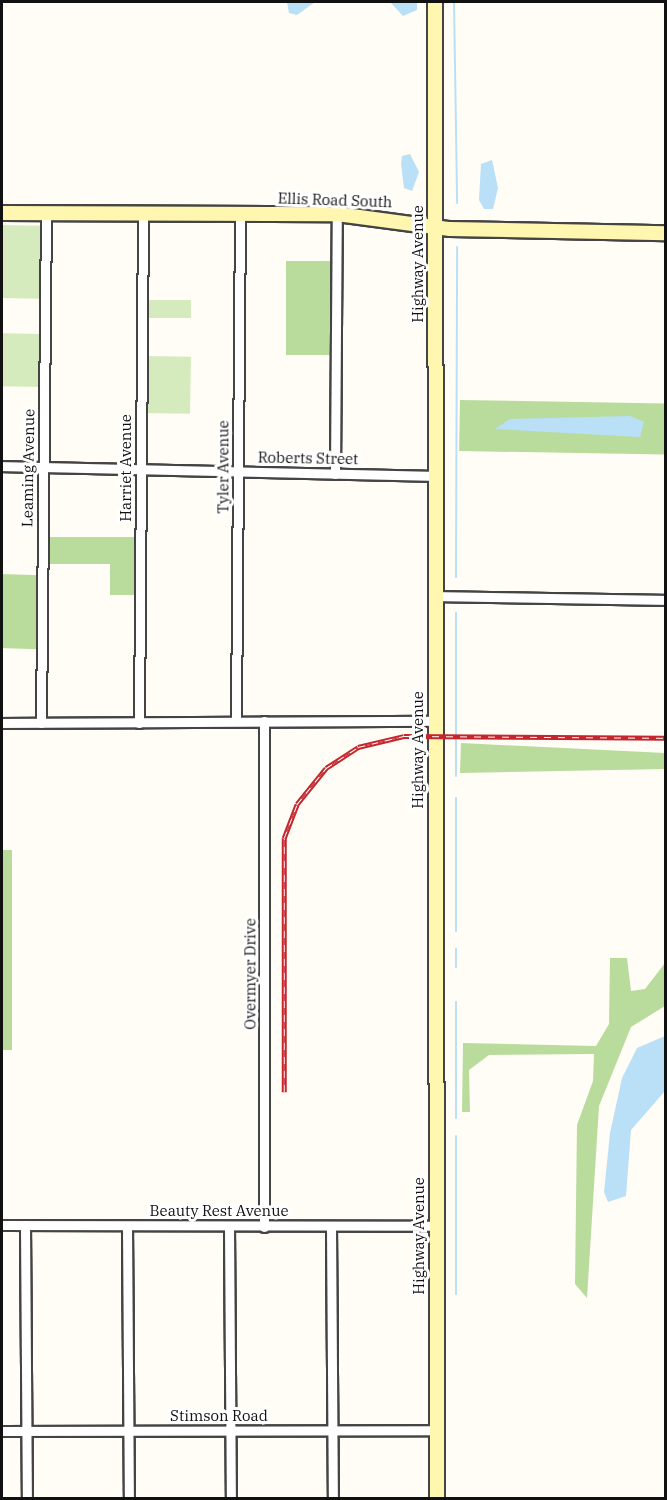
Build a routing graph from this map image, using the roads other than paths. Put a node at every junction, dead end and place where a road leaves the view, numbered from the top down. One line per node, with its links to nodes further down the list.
1 (435, 2): 7 (street, Highway Avenue)
2 (2, 213): 3 (street, Ellis Road South)
3 (46, 213): 4 (street, Ellis Road South); 10 (street, Leaming Avenue)
4 (143, 213): 5 (street, Ellis Road South); 11 (street, Harriet Avenue)
5 (240, 213): 6 (street, Ellis Road South); 12 (street, Tyler Avenue)
6 (337, 214): 7 (street, Ellis Road South); 13 (street)
7 (435, 226): 8 (street, Ellis Road South); 14 (street, Highway Avenue)
8 (666, 233)
9 (2, 466): 10 (street, Roberts Street)
10 (43, 467): 11 (street, Roberts Street); 21 (street, Leaming Avenue)
11 (141, 470): 12 (street, Roberts Street); 22 (street, Harriet Avenue)
12 (238, 472): 13 (street, Roberts Street); 17 (street, Tyler Avenue)
13 (335, 474): 14 (street, Roberts Street)
14 (434, 476): 15 (street, Highway Avenue)
15 (435, 596): 16 (street); 19 (street, Highway Avenue)
16 (666, 600)
17 (236, 721): 18 (street); 22 (street)
18 (264, 721): 19 (street); 28 (street, Overmyer Drive)
19 (434, 721): 26 (street, Highway Avenue)
20 (2, 723): 21 (street)
21 (41, 723): 22 (street)
22 (139, 723)
23 (2, 1225): 24 (street, Beauty Rest Avenue)
24 (26, 1226): 25 (street, Beauty Rest Avenue); 34 (street)
25 (127, 1226): 27 (street, Beauty Rest Avenue); 35 (street)
26 (435, 1226): 29 (street, Beauty Rest Avenue); 32 (street, Highway Avenue)
27 (229, 1227): 28 (street, Beauty Rest Avenue); 30 (street)
28 (264, 1227): 29 (street, Beauty Rest Avenue)
29 (331, 1227): 31 (street)
30 (231, 1430): 31 (street, Stimson Road); 35 (street, Stimson Road); 38 (street)
31 (332, 1430): 32 (street, Stimson Road); 39 (street)
32 (436, 1430): 40 (street, Highway Avenue)
33 (2, 1431): 34 (street, Stimson Road)
34 (27, 1431): 35 (street, Stimson Road); 36 (street)
35 (129, 1431): 37 (street)
36 (27, 1498)
37 (129, 1498)
38 (231, 1498)
39 (333, 1498)
40 (436, 1498)

